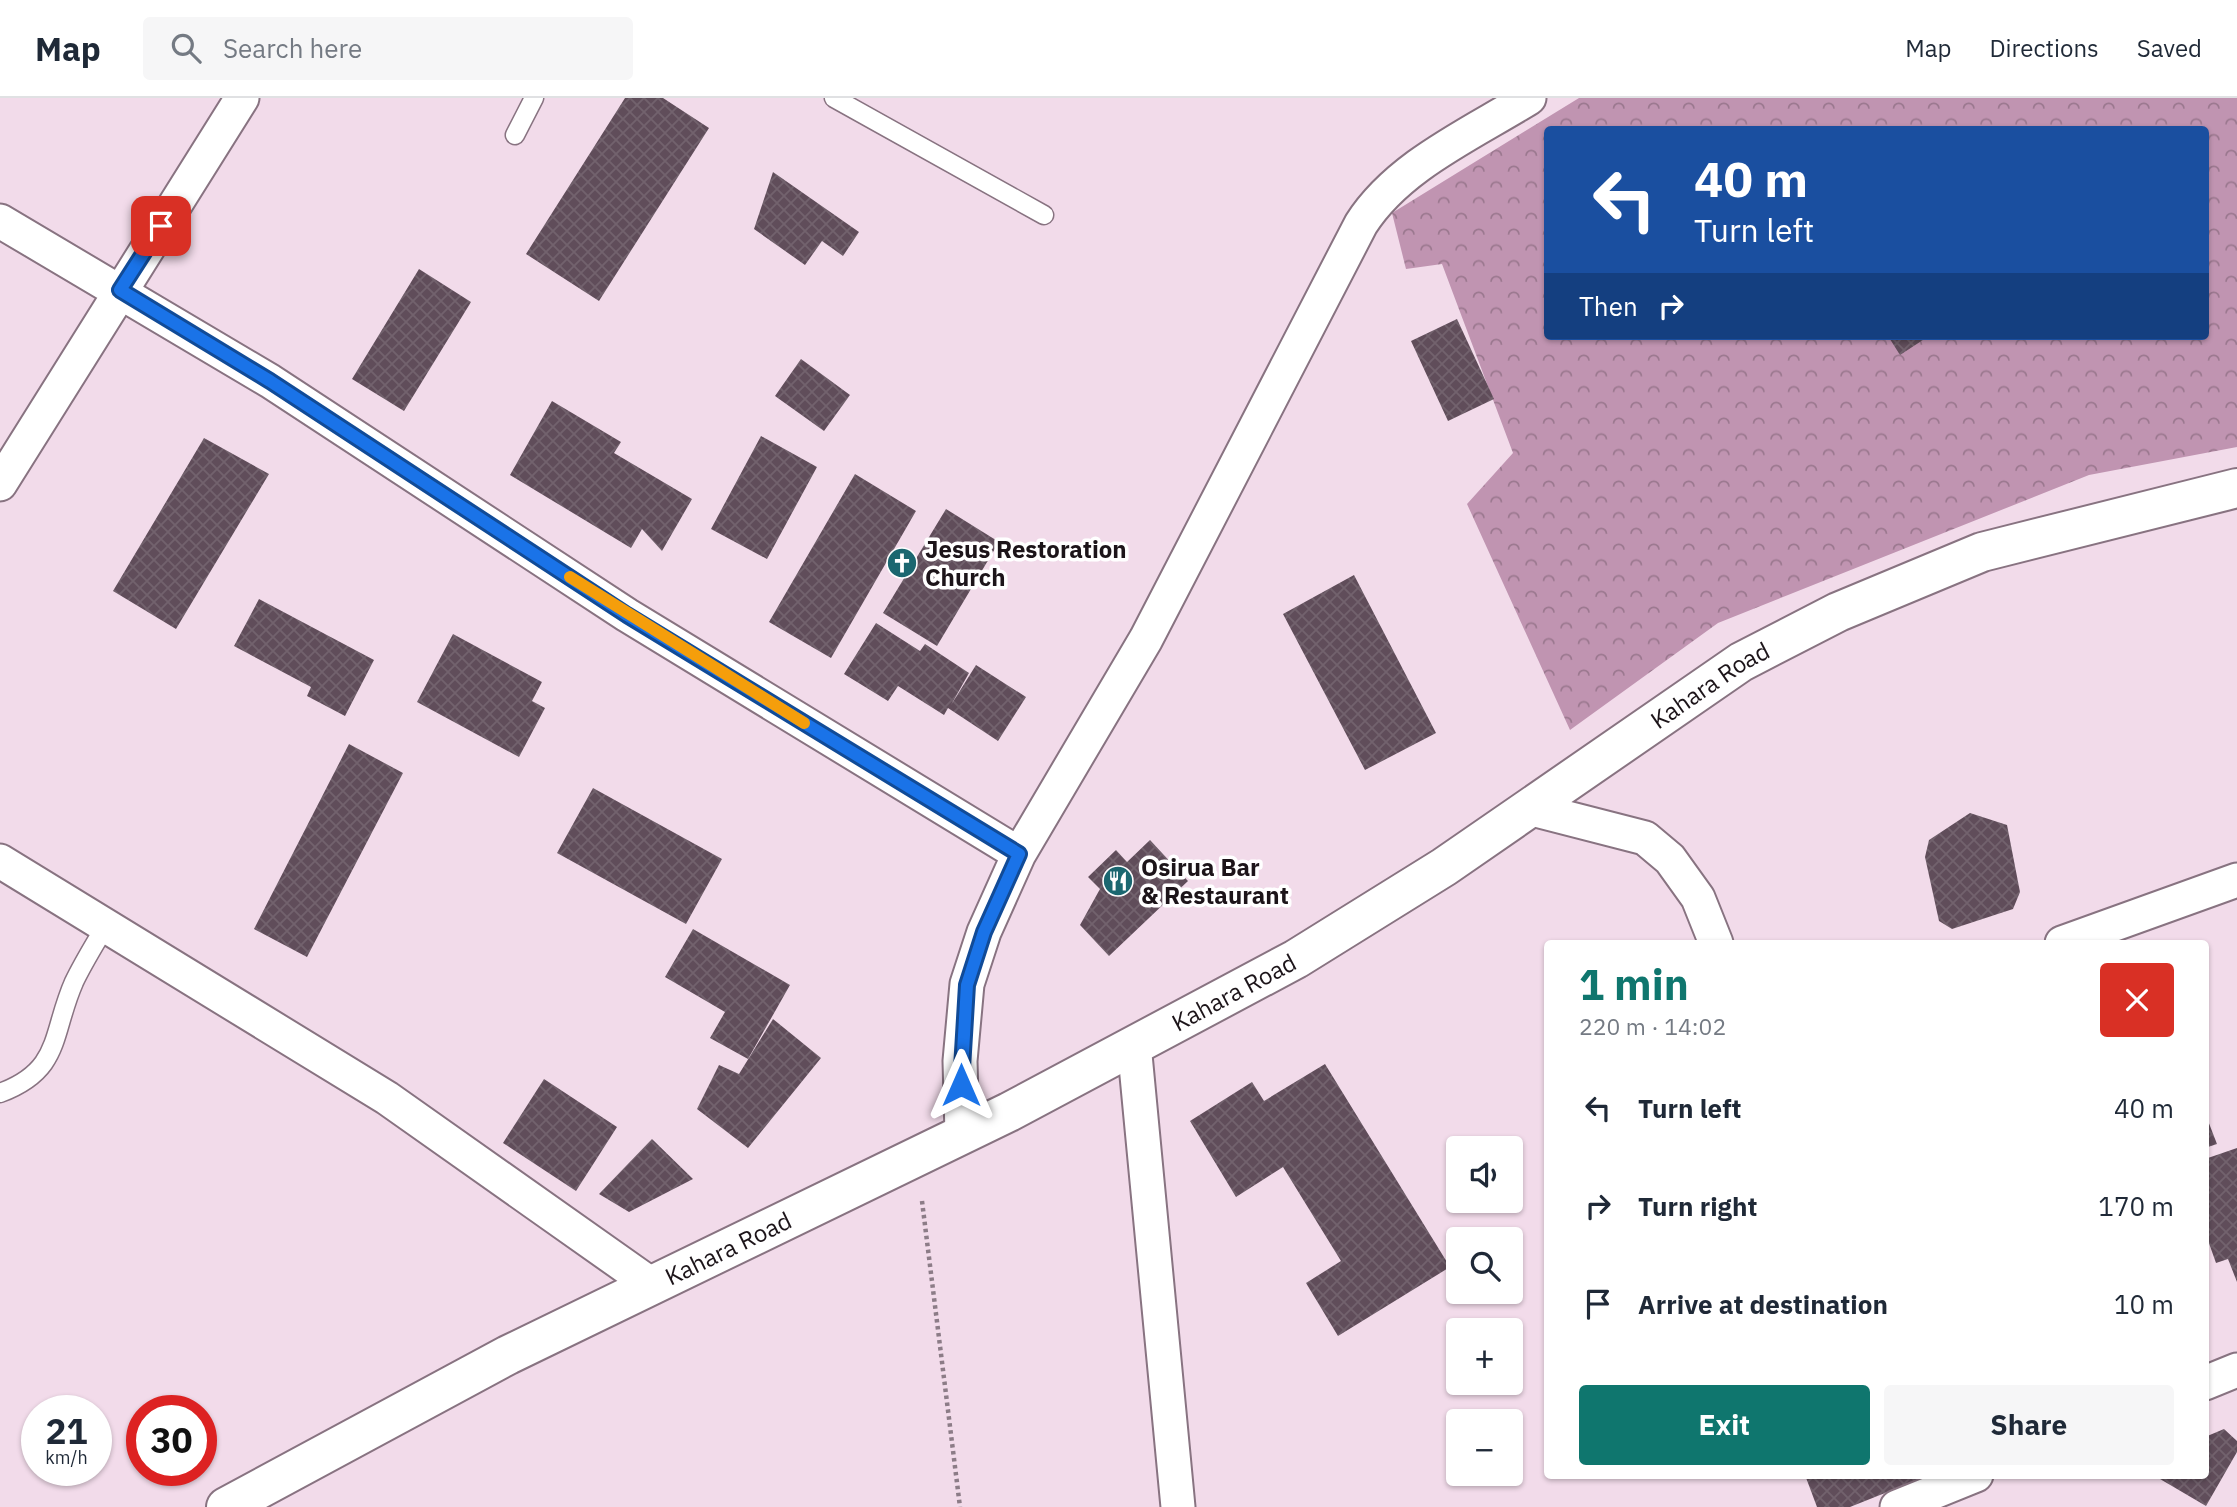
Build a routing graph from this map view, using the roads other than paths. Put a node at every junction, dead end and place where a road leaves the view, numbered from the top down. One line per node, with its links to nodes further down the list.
1 (242, 98): 8 (street)
2 (534, 98): 5 (lane)
3 (834, 98): 6 (lane)
4 (1529, 98): 12 (street)
5 (515, 135)
6 (1044, 215)
7 (0, 222): 8 (street)
8 (120, 290): 9 (street); 12 (street)
9 (0, 484)
10 (2237, 488): 11 (street, Kahara Road)
11 (1528, 808): 16 (street); 18 (street, Kahara Road)
12 (1019, 854): 20 (street)
13 (0, 861): 15 (street)
14 (2237, 880): 17 (street)
15 (106, 925): 19 (lane); 21 (street)
16 (1715, 940)
17 (2070, 940)
18 (1134, 1044): 20 (street, Kahara Road); 26 (street)
19 (5, 1087)
20 (962, 1134): 21 (street, Kahara Road)
21 (649, 1283): 25 (street, Kahara Road)
22 (2237, 1370): 23 (street)
23 (2209, 1381)
24 (1966, 1479): 27 (street)
25 (226, 1507)
26 (1178, 1507)
27 (1897, 1507)

